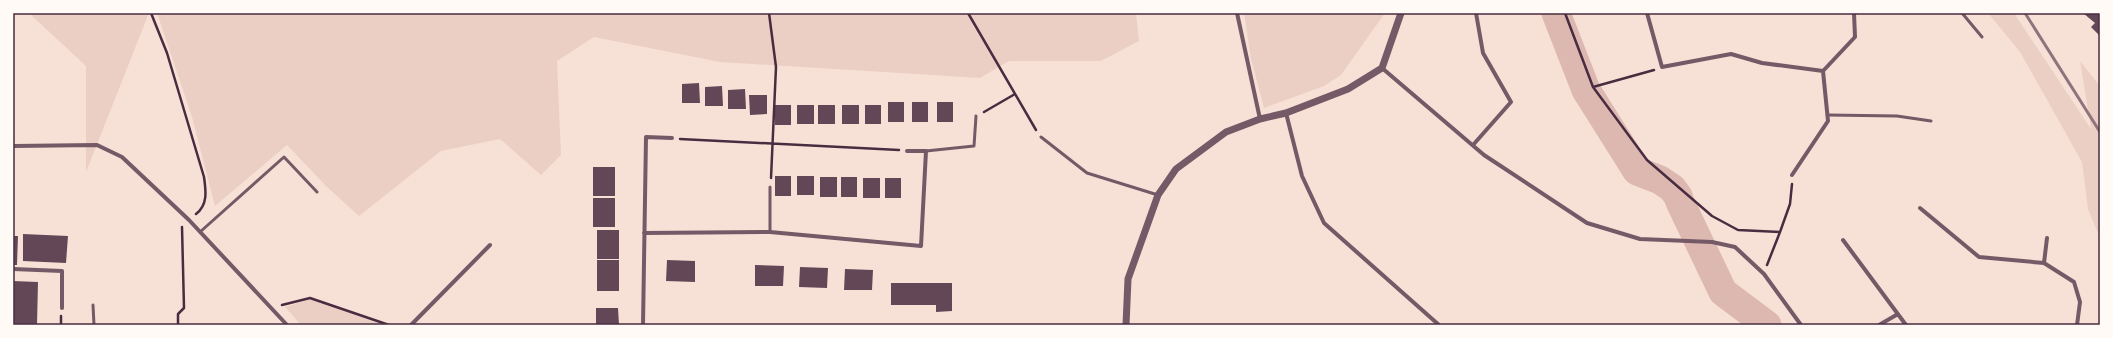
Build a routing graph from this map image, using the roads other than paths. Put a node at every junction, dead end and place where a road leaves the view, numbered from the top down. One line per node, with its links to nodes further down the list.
1 (1237, 13): 13 (street)
2 (1401, 13): 8 (street)
3 (1476, 13): 17 (street)
4 (1647, 13): 9 (street)
5 (1854, 13): 9 (street)
6 (1962, 13): 7 (lane)
7 (1982, 37)
8 (1382, 68): 10 (street); 17 (street)
9 (1823, 71): 11 (street)
10 (1286, 113): 13 (street); 42 (street)
11 (1828, 115): 14 (lane); 21 (street)
12 (976, 116): 20 (lane)
13 (1260, 119): 24 (street)
14 (1931, 121)
15 (1041, 137): 24 (lane)
16 (672, 138): 28 (street)
17 (1473, 145): 43 (street)
18 (13, 146): 26 (street)
19 (906, 150): 20 (street)
20 (926, 150): 27 (street)
21 (1792, 175)
22 (770, 187): 27 (lane)
23 (317, 192): 26 (lane)
24 (1158, 195): 41 (street)
25 (1920, 208): 32 (street)
26 (200, 232): 38 (street)
27 (770, 232): 28 (street)
28 (644, 233): 40 (street)
29 (2047, 238): 32 (street)
30 (1843, 240): 36 (street)
31 (490, 245): 39 (street)
32 (2044, 263): 46 (street)
33 (13, 269): 35 (street)
34 (93, 305): 37 (lane)
35 (62, 308)
36 (1898, 314): 44 (street); 45 (street)
37 (94, 325)
38 (287, 325)
39 (411, 325)
40 (644, 325)
41 (1126, 325)
42 (1439, 325)
43 (1800, 325)
44 (1879, 325)
45 (1906, 325)
46 (2077, 325)

